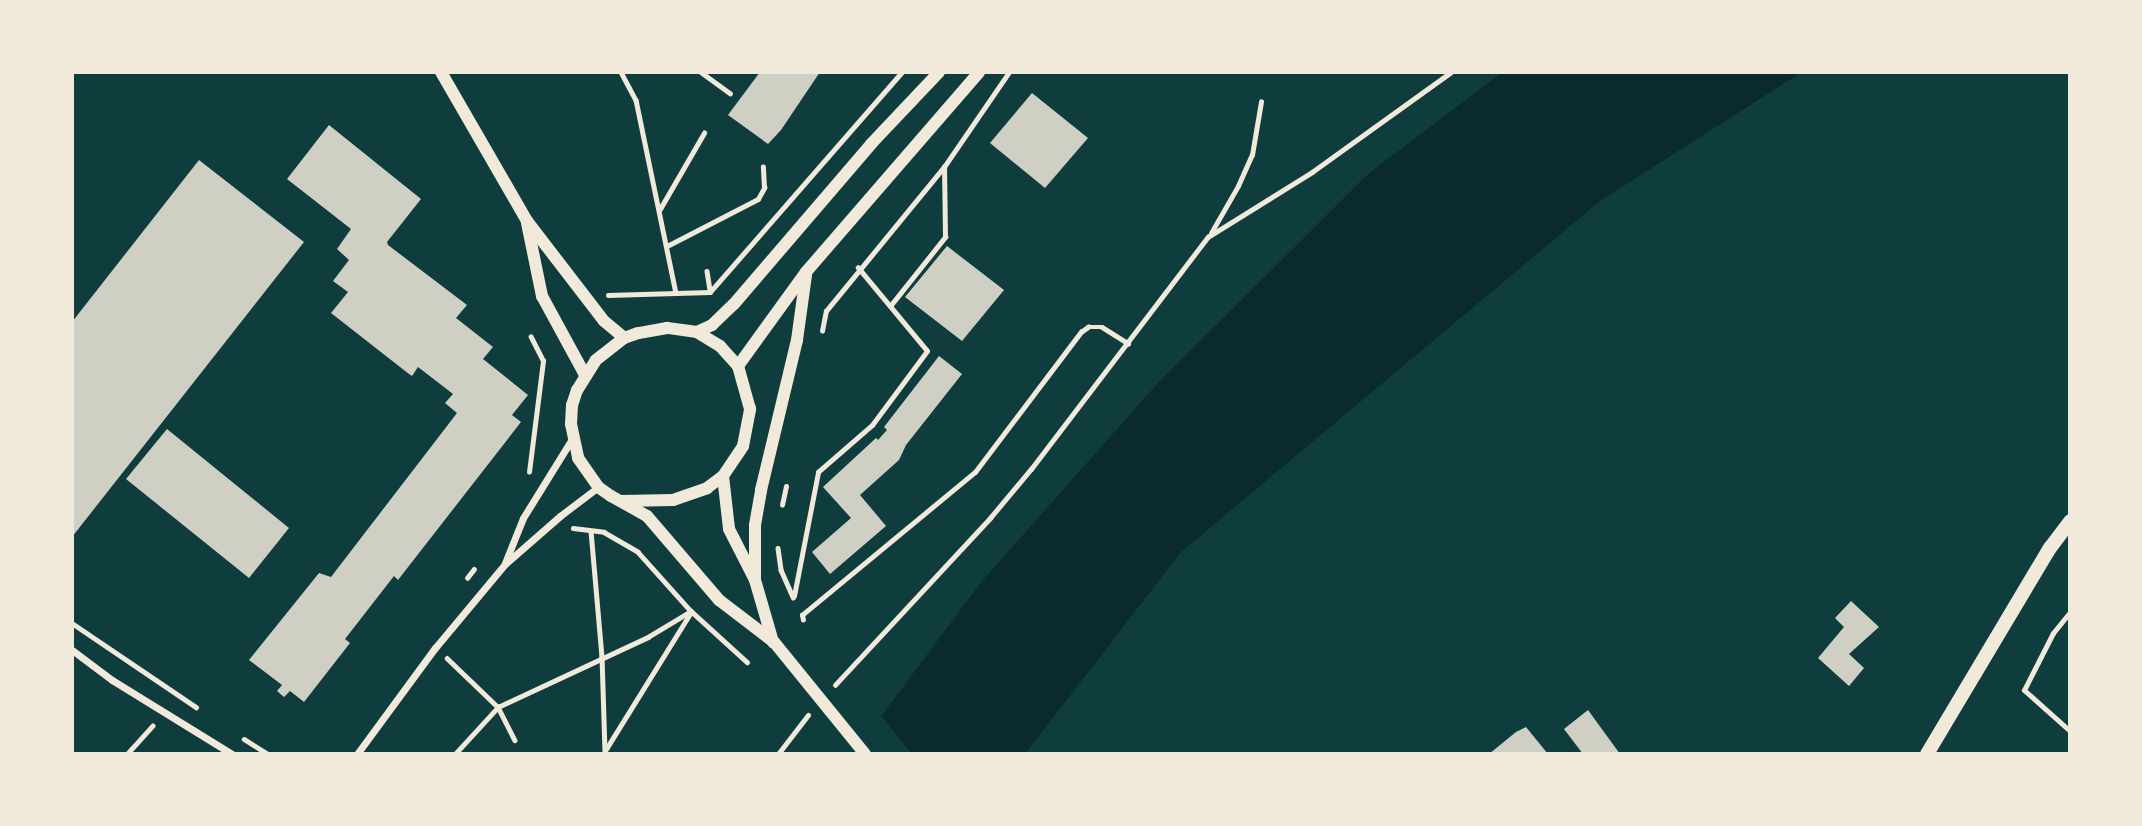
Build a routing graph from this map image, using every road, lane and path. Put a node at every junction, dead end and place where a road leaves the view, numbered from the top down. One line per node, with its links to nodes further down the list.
1 (441, 72): 15 (street)
2 (621, 72): 14 (path)
3 (701, 72): 9 (path)
4 (902, 72): 21 (path)
5 (939, 72): 25 (street)
6 (979, 72): 20 (street)
7 (1009, 72): 13 (path)
8 (1451, 72): 16 (path)
9 (730, 93)
10 (1261, 102): 16 (path)
11 (704, 133): 14 (path)
12 (763, 167): 17 (path)
13 (944, 167): 18 (path); 24 (path)
14 (659, 209): 17 (path)
15 (527, 221): 27 (street); 31 (street)
16 (1208, 237): 29 (path)
17 (667, 246): 22 (path)
18 (858, 268): 24 (path); 28 (path)
19 (707, 271): 21 (path)
20 (806, 272): 30 (street); 44 (street)
21 (710, 292): 22 (path)
22 (676, 293): 23 (path)
23 (597, 295)
24 (891, 305): 42 (path)
25 (697, 332): 27 (street); 30 (street)
26 (531, 337): 36 (path)
27 (624, 338): 31 (street)
28 (819, 341)
29 (1128, 343): 47 (path); 54 (path)
30 (738, 366): 33 (street)
31 (586, 374): 32 (street)
32 (572, 439): 35 (street); 36 (street)
33 (723, 476): 37 (street); 44 (street)
34 (787, 484): 38 (path)
35 (598, 487): 37 (street); 39 (street)
36 (536, 498): 43 (street)
37 (621, 501): 49 (street)
38 (781, 509)
39 (559, 516): 41 (path); 43 (street)
40 (2070, 521): 70 (main road)
41 (591, 531): 45 (path); 51 (path)
42 (778, 535)
43 (505, 564): 66 (street)
44 (755, 580): 49 (street)
45 (691, 611): 51 (path); 52 (path); 62 (path)
46 (2070, 612): 59 (lane)
47 (802, 618)
48 (72, 623): 57 (path)
49 (774, 642): 69 (street)
50 (72, 650): 56 (street)
51 (602, 656): 55 (path); 62 (path)
52 (747, 662)
53 (466, 673): 55 (path)
54 (828, 692)
55 (498, 707): 61 (path); 67 (path)
56 (164, 712): 63 (path); 64 (street)
57 (203, 712)
58 (809, 713): 68 (path)
59 (2070, 731)
60 (235, 733): 65 (path)
61 (515, 740)
62 (604, 751)
63 (127, 754)
64 (232, 754)
65 (268, 754)
66 (356, 754)
67 (455, 754)
68 (778, 754)
69 (865, 754)
70 (1927, 754)

